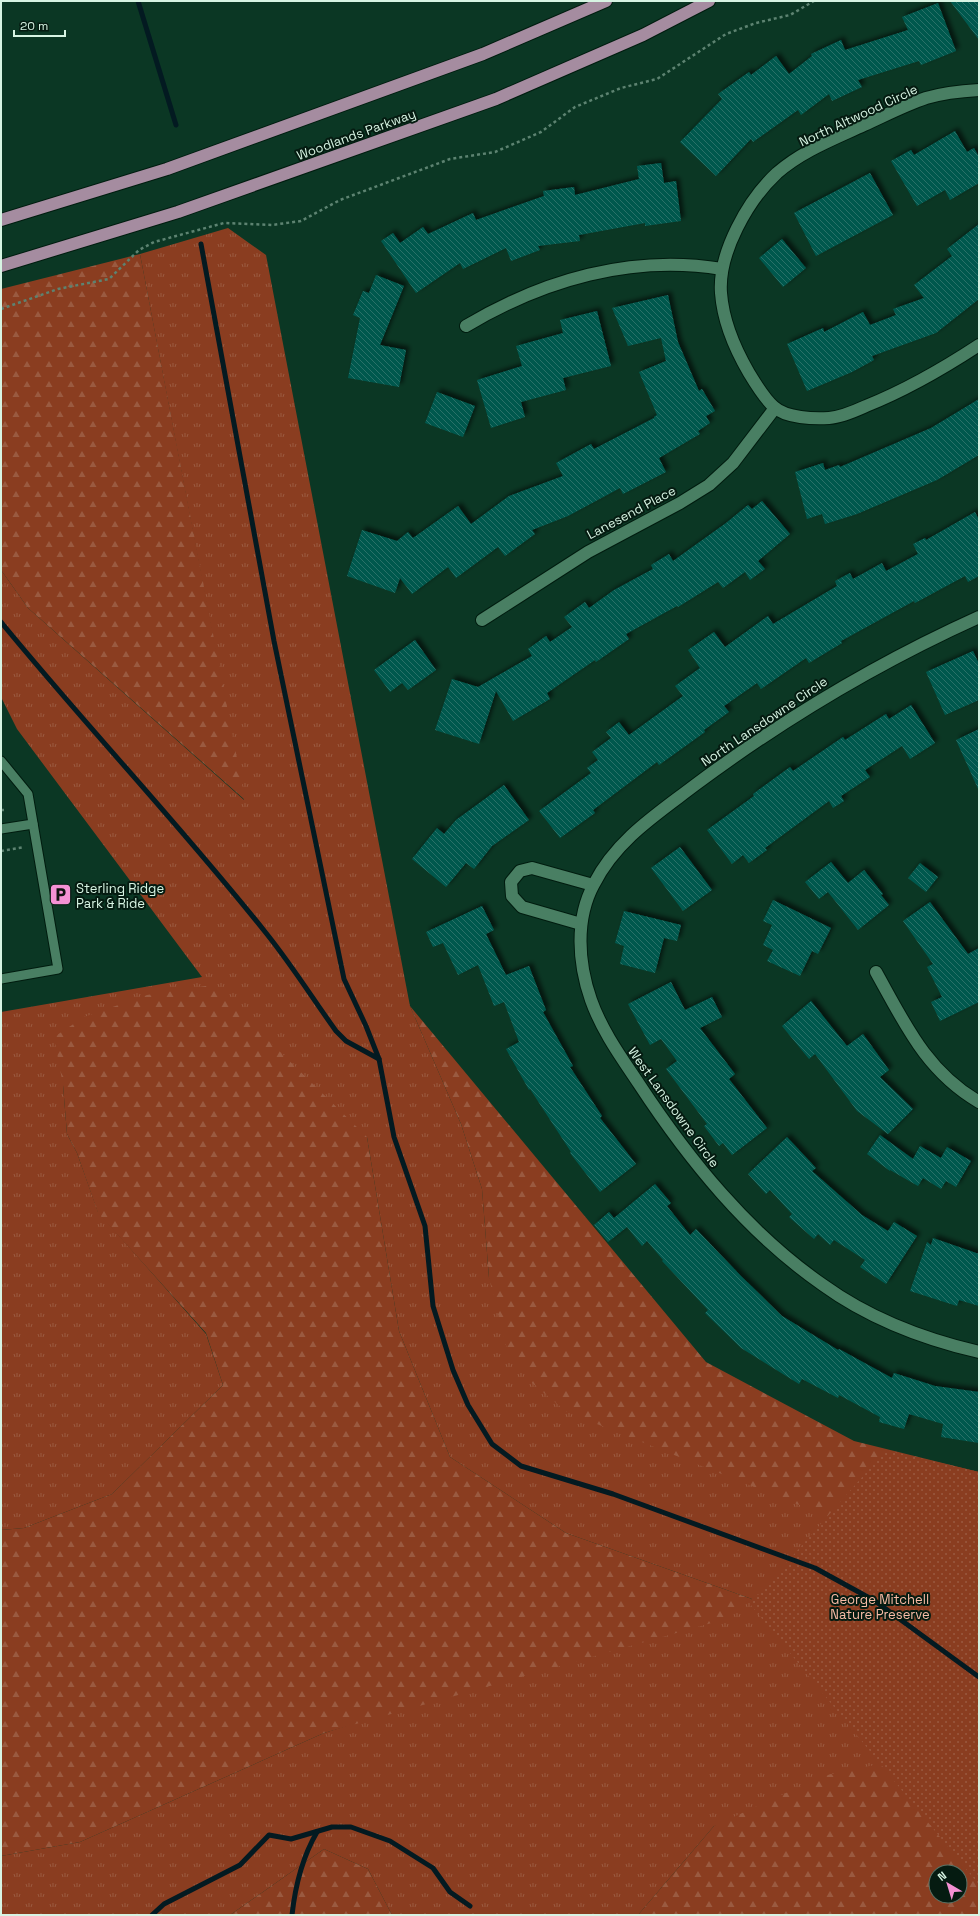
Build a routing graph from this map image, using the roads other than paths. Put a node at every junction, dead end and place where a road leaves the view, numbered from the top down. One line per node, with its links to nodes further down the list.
1 (606, 1): 4 (main road)
2 (709, 1): 5 (main road, Woodlands Parkway)
3 (979, 90): 6 (street, North Altwood Circle)
4 (1, 220)
5 (1, 266)
6 (722, 269): 7 (street); 9 (street, North Altwood Circle)
7 (466, 326)
8 (979, 345): 9 (street)
9 (775, 408): 11 (street, Lanesend Place)
10 (979, 617): 15 (street, North Lansdowne Circle)
11 (482, 620)
12 (1, 761): 13 (lane)
13 (33, 824): 14 (lane); 19 (lane)
14 (1, 830)
15 (593, 885): 16 (street, North Lansdowne Circle); 17 (street)
16 (585, 903): 17 (street, West Lansdowne Circle)
17 (581, 924): 21 (street, West Lansdowne Circle)
18 (876, 972): 20 (street)
19 (1, 979)
20 (979, 1102)
21 (979, 1352)

